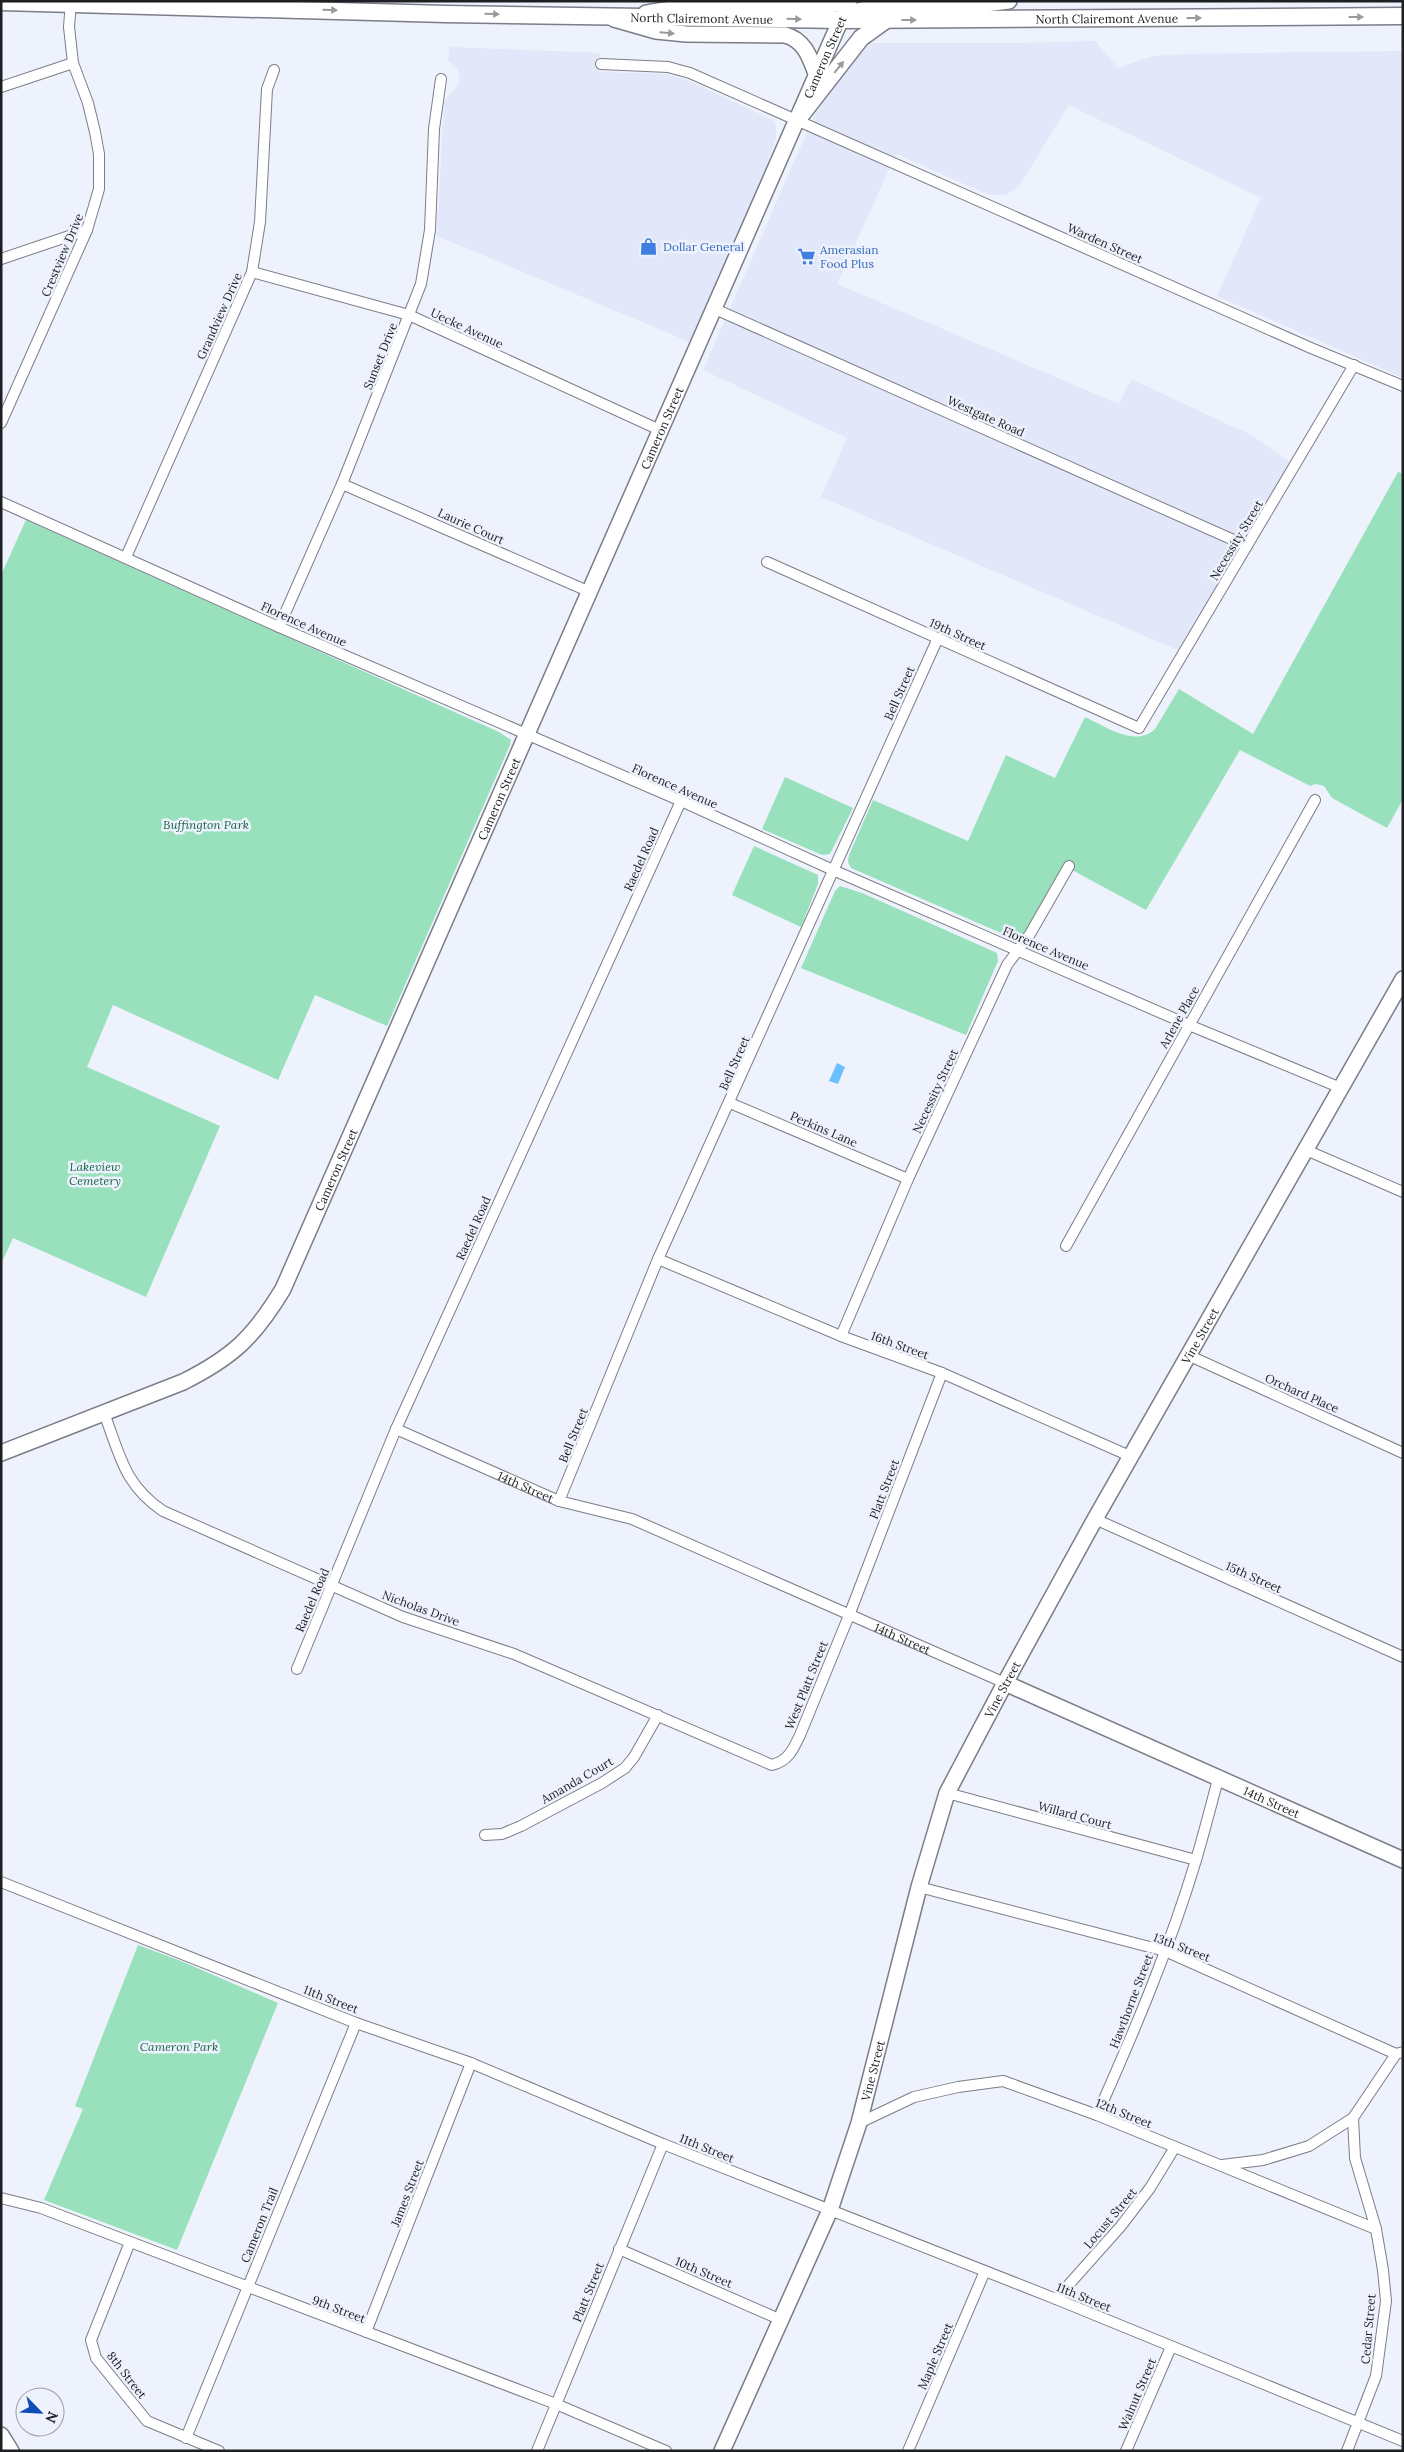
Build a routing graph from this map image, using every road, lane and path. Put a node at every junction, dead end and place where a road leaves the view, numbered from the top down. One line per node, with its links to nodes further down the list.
1 (841, 1): 8 (main road)
2 (849, 1): 9 (main road, Cameron Street)
3 (1009, 1): 9 (main road)
4 (1, 2): 5 (main road, North Clairemont Avenue)
5 (72, 2): 6 (main road, North Clairemont Avenue, one-way to 6); 11 (street, Crestview Drive)
6 (603, 16): 8 (main road, North Clairemont Avenue); 14 (main road, one-way to 14)
7 (1403, 16): 10 (main road, North Clairemont Avenue, one-way to 7)
8 (624, 17): 9 (main road, North Clairemont Avenue, one-way to 9)
9 (842, 20): 10 (main road, North Clairemont Avenue); 14 (main road, Cameron Street)
10 (886, 20): 17 (main road, one-way to 10)
11 (73, 62): 16 (street); 18 (street, Crestview Drive)
12 (601, 64): 17 (street, Warden Street)
13 (274, 70): 20 (street, Grandview Drive)
14 (817, 76): 17 (main road, Cameron Street)
15 (441, 79): 22 (street, Sunset Drive)
16 (1, 87)
17 (798, 119): 21 (main road, Cameron Street); 23 (street, Warden Street)
18 (87, 230): 19 (street); 25 (street, Crestview Drive)
19 (1, 258)
20 (252, 272): 22 (street, Uecke Avenue); 30 (street, Grandview Drive)
21 (716, 310): 26 (main road, Cameron Street); 29 (street, Westgate Road)
22 (410, 316): 26 (street, Uecke Avenue); 27 (street, Sunset Drive)
23 (1354, 365): 24 (street, Warden Street); 29 (street, Necessity Street)
24 (1403, 386)
25 (1, 423)
26 (662, 431): 32 (main road, Cameron Street)
27 (342, 484): 32 (street, Laurie Court); 33 (street, Sunset Drive)
28 (1, 502): 30 (street, Florence Avenue)
29 (1247, 546): 35 (street, Necessity Street)
30 (126, 557): 33 (street, Florence Avenue)
31 (767, 562): 34 (street, 19th Street)
32 (590, 592): 36 (main road, Cameron Street)
33 (279, 627): 36 (street, Florence Avenue)
34 (938, 638): 35 (street, 19th Street); 40 (street, Bell Street)
35 (1139, 728)
36 (527, 735): 38 (street, Florence Avenue); 54 (main road, Cameron Street)
37 (1315, 800): 43 (street, Arlene Place)
38 (680, 801): 40 (street, Florence Avenue); 55 (street, Raedel Road)
39 (1069, 866): 41 (street, Necessity Street)
40 (833, 870): 41 (street, Florence Avenue); 45 (street, Bell Street)
41 (1019, 950): 43 (street, Florence Avenue); 47 (street, Necessity Street)
42 (1403, 979): 44 (main road, Vine Street)
43 (1189, 1025): 44 (street, Florence Avenue); 49 (street, Arlene Place)
44 (1341, 1088): 46 (main road, Vine Street)
45 (730, 1103): 47 (street, Perkins Lane); 50 (street, Bell Street)
46 (1306, 1150): 48 (street); 52 (main road, Vine Street)
47 (908, 1179): 51 (street, Necessity Street)
48 (1403, 1192)
49 (1066, 1246)
50 (658, 1259): 51 (street, 16th Street); 59 (street, Bell Street)
51 (841, 1336): 53 (street, 16th Street)
52 (1190, 1356): 57 (street, Orchard Place); 58 (main road, Vine Street)
53 (942, 1373): 58 (street, 16th Street); 62 (street, Platt Street)
54 (104, 1413): 56 (main road, Cameron Street); 61 (street, Nicholas Drive)
55 (396, 1429): 59 (street, 14th Street); 61 (street, Raedel Road)
56 (1, 1453)
57 (1403, 1453)
58 (1132, 1457): 60 (main road, Vine Street)
59 (559, 1501): 62 (street, 14th Street)
60 (1095, 1519): 63 (street, 15th Street); 65 (main road, Vine Street)
61 (332, 1586): 64 (street, Raedel Road); 66 (street, Nicholas Drive)
62 (850, 1613): 65 (street, 14th Street); 67 (street, West Platt Street)
63 (1403, 1657)
64 (297, 1669)
65 (1004, 1682): 68 (main road, 14th Street); 69 (main road, Vine Street)
66 (658, 1715): 67 (street, Nicholas Drive); 70 (street, Amanda Court)
67 (781, 1763)
68 (1218, 1779): 71 (street, Hawthorne Street); 72 (main road, 14th Street)
69 (947, 1794): 71 (street, Willard Court); 74 (main road, Vine Street)
70 (485, 1835)
71 (1196, 1860): 75 (street, Hawthorne Street)
72 (1403, 1860)
73 (1, 1882): 76 (street, 11th Street)
74 (919, 1887): 75 (street, 13th Street); 81 (main road, Vine Street)
75 (1165, 1951): 77 (street, 13th Street); 79 (street, Hawthorne Street)
76 (356, 2023): 78 (street, 11th Street); 91 (street, Cameron Trail)
77 (1399, 2053): 80 (street)
78 (471, 2063): 82 (street, 11th Street); 94 (street, James Street)
79 (1098, 2115): 81 (street, 12th Street); 83 (street, 12th Street)
80 (1353, 2118): 84 (street); 87 (street, Cedar Street)
81 (859, 2123): 86 (main road, Vine Street)
82 (663, 2144): 86 (street, 11th Street); 89 (street, Platt Street)
83 (1175, 2147): 84 (street, 12th Street); 92 (street, Locust Street)
84 (1221, 2165): 87 (street, 12th Street)
85 (1, 2198): 88 (street, 9th Street)
86 (830, 2210): 90 (street, 11th Street); 93 (main road, Vine Street)
87 (1376, 2228): 97 (street, Cedar Street)
88 (130, 2242): 91 (street, 9th Street); 99 (street, 8th Street)
89 (619, 2249): 93 (street, 10th Street); 96 (street, Platt Street)
90 (985, 2271): 92 (street, 11th Street); 106 (street, Maple Street)
91 (247, 2288): 94 (street, 9th Street); 99 (street, Cameron Trail)
92 (1056, 2299): 95 (street, 11th Street)
93 (779, 2318): 105 (main road, Vine Street)
94 (366, 2332): 96 (street, 9th Street)
95 (1171, 2347): 97 (street, 11th Street); 107 (street, Walnut Street)
96 (556, 2404): 103 (street, Platt Street); 104 (street, 9th Street)
97 (1358, 2423): 100 (street, 11th Street); 108 (street, Cedar Street)
98 (1, 2435): 101 (main road)
99 (186, 2438): 102 (street, 8th Street)
100 (1403, 2441)
101 (11, 2451)
102 (220, 2451)
103 (537, 2451)
104 (666, 2451)
105 (722, 2451)
106 (908, 2451)
107 (1126, 2451)
108 (1346, 2451)

